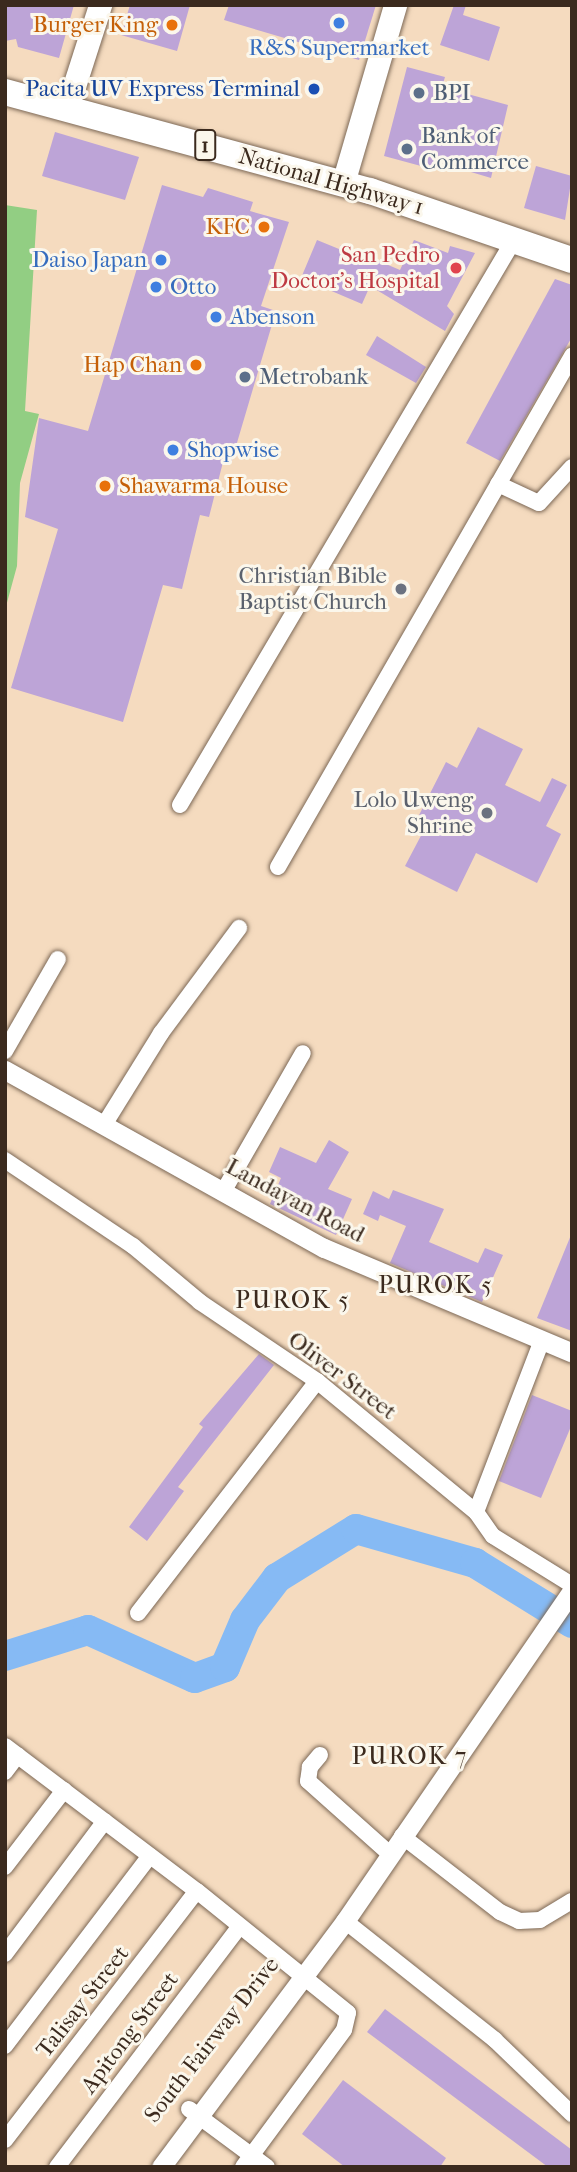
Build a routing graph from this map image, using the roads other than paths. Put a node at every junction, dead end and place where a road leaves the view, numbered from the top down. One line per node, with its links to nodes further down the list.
1 (100, 5): 4 (main road)
2 (395, 5): 5 (main road)
3 (5, 92): 4 (highway, National Highway 1 / 1)
4 (67, 108): 5 (highway, National Highway 1 / 1)
5 (343, 183): 6 (highway, National Highway 1 / 1)
6 (515, 238): 7 (highway, National Highway 1 / 1); 11 (street)
7 (572, 260)
8 (572, 356): 10 (street)
9 (572, 467): 10 (street)
10 (498, 484): 12 (street)
11 (180, 805)
12 (278, 867)
13 (239, 928): 18 (street)
14 (58, 959): 15 (street)
15 (5, 1051)
16 (303, 1053): 20 (street)
17 (5, 1070): 18 (street, Landayan Road)
18 (104, 1125): 20 (street, Landayan Road)
19 (5, 1160): 23 (street, Oliver Street)
20 (223, 1192): 21 (street, Landayan Road)
21 (541, 1343): 22 (street, Landayan Road); 24 (street)
22 (572, 1353)
23 (317, 1381): 24 (street, Oliver Street); 27 (street)
24 (476, 1512): 25 (street, Oliver Street)
25 (572, 1585)
26 (572, 1591): 33 (street, South Fairway Drive)
27 (138, 1613)
28 (11, 1751): 30 (street); 31 (street)
29 (320, 1755): 34 (street)
30 (5, 1772)
31 (64, 1790): 32 (street); 36 (street)
32 (105, 1821): 35 (street); 41 (street)
33 (402, 1836): 34 (street, South Fairway Drive); 38 (street)
34 (390, 1854): 39 (street, South Fairway Drive)
35 (150, 1856): 37 (street); 43 (street)
36 (5, 1867)
37 (197, 1891): 40 (street); 46 (street, Talisay Street)
38 (572, 1901)
39 (345, 1921): 42 (street, South Fairway Drive); 45 (street)
40 (239, 1927): 42 (street); 48 (street, Apitong Street)
41 (5, 1954)
42 (298, 1975): 44 (street, South Fairway Drive); 47 (street)
43 (5, 2046)
44 (194, 2112): 47 (street); 49 (street, South Fairway Drive); 50 (street, South Fairway Drive)
45 (572, 2113)
46 (5, 2140)
47 (247, 2161): 51 (street)
48 (57, 2167)
49 (145, 2167)
50 (161, 2167)
51 (267, 2167)

